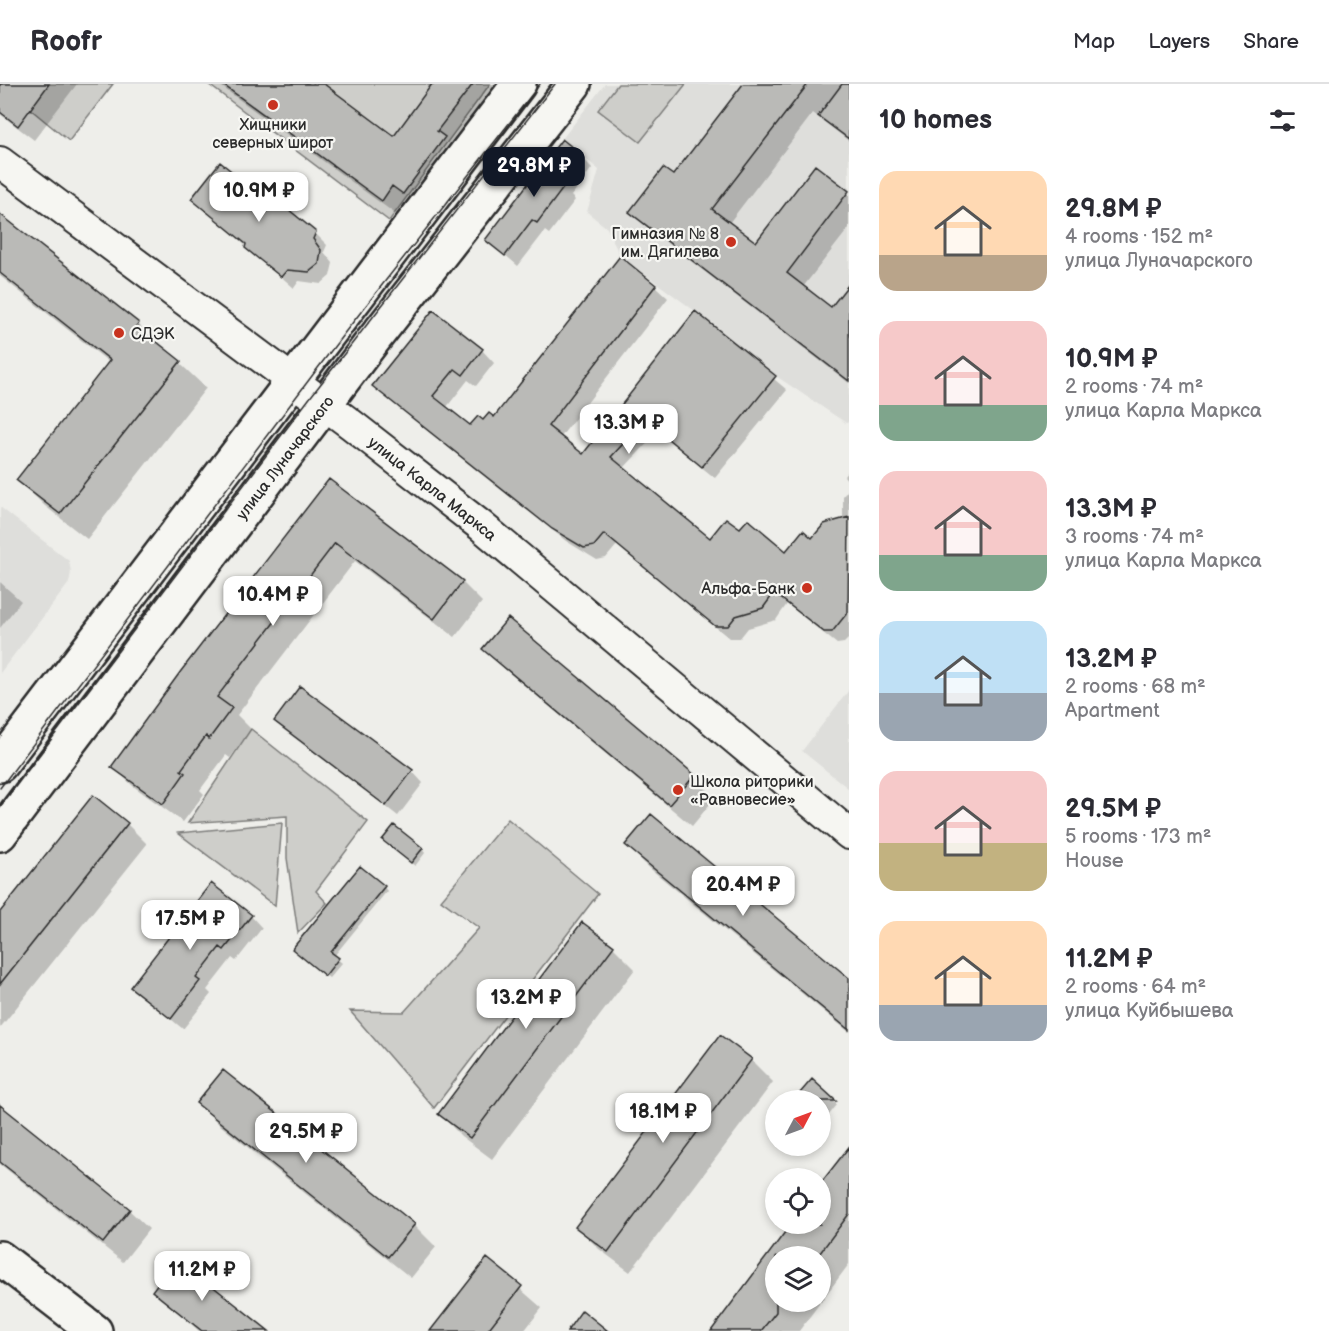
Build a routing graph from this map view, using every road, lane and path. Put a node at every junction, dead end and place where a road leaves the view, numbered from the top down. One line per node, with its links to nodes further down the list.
1 (519, 84): 4 (main road)
2 (574, 84): 5 (main road, улица Луначарского)
3 (0, 162): 4 (street, улица Карла Маркса)
4 (293, 381): 5 (street, улица Карла Маркса); 6 (main road)
5 (324, 405): 7 (main road, улица Луначарского); 8 (street, улица Карла Маркса)
6 (0, 765)
7 (0, 834)
8 (849, 834)
9 (0, 1258): 10 (main road)
10 (95, 1331)

